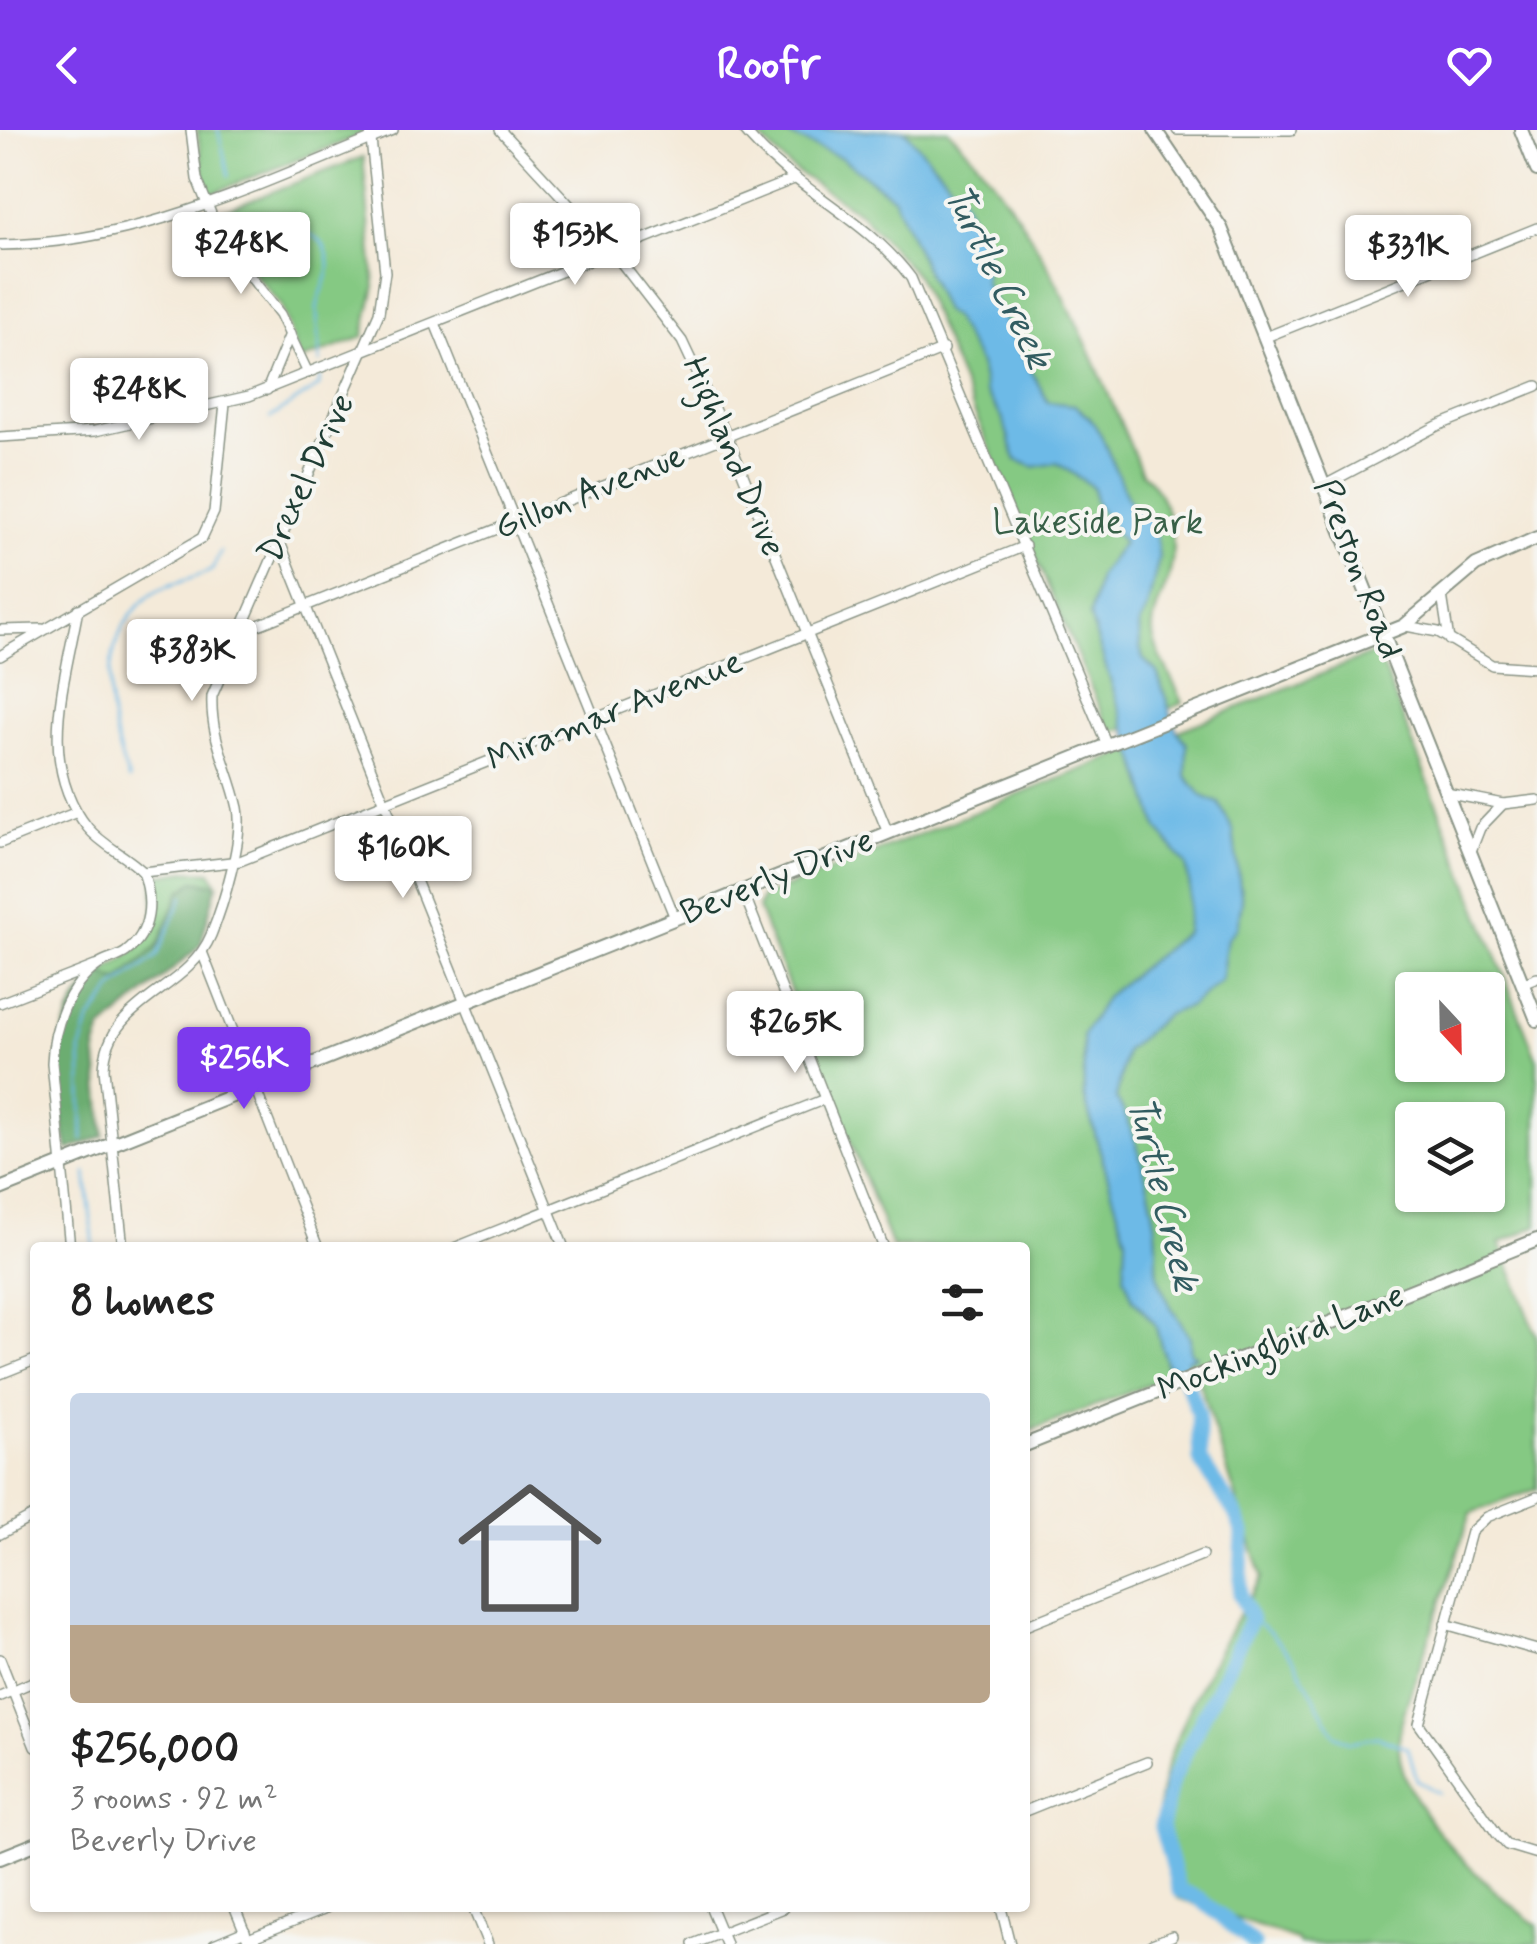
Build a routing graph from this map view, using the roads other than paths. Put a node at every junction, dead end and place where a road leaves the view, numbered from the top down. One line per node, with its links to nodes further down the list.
1 (191, 130): 12 (street)
2 (393, 130): 9 (street)
3 (500, 130): 15 (street, Highland Drive)
4 (744, 130): 11 (street)
5 (1155, 130): 18 (street, Preston Road)
6 (1177, 130): 7 (street)
7 (1291, 130)
8 (1521, 130): 10 (street)
9 (371, 134): 12 (street); 20 (street, Drexel Drive)
10 (1537, 170)
11 (794, 179): 15 (street); 19 (street)
12 (206, 206): 14 (street); 17 (street)
13 (1537, 228): 18 (street)
14 (0, 245)
15 (613, 252): 16 (street); 25 (street, Highland Drive)
16 (434, 323): 20 (street); 28 (street)
17 (290, 334): 21 (street); 23 (street)
18 (1266, 338): 27 (street, Preston Road)
19 (944, 349): 25 (street, Gillon Avenue); 31 (street)
20 (366, 350): 21 (street); 30 (street, Drexel Drive)
21 (310, 373): 23 (street)
22 (1537, 386): 27 (street)
23 (267, 390): 24 (street)
24 (225, 403): 26 (street); 34 (street)
25 (728, 436): 28 (street, Gillon Avenue); 39 (street, Highland Drive)
26 (0, 437)
27 (1325, 485): 40 (street, Preston Road)
28 (515, 522): 33 (street, Gillon Avenue); 44 (street)
29 (1537, 538): 32 (street, Beverly Drive)
30 (279, 540): 33 (street); 38 (street, Drexel Drive)
31 (1025, 546): 39 (street, Miramar Avenue); 45 (street)
32 (1442, 595): 35 (street, Beverly Drive); 41 (street)
33 (306, 606): 38 (street, Gillon Avenue); 48 (street)
34 (78, 609): 36 (street); 50 (street)
35 (1404, 626): 40 (street, Beverly Drive); 41 (street)
36 (42, 629): 37 (street); 42 (street)
37 (0, 630)
38 (236, 634): 54 (street, Drexel Drive)
39 (808, 634): 44 (street, Miramar Avenue); 51 (street, Highland Drive)
40 (1383, 634): 45 (street, Beverly Drive); 46 (street, Preston Road)
41 (1450, 640): 43 (street)
42 (0, 656)
43 (1537, 668)
44 (594, 719): 48 (street, Miramar Avenue); 57 (street)
45 (1107, 745): 51 (street, Beverly Drive)
46 (1446, 793): 49 (street); 53 (street, Preston Road)
47 (1537, 800): 49 (street)
48 (385, 803): 54 (street, Miramar Avenue); 62 (street)
49 (1503, 804): 53 (street)
50 (77, 812): 52 (street); 55 (street)
51 (888, 833): 56 (street, Beverly Drive)
52 (0, 843)
53 (1470, 854): 61 (street, Preston Road)
54 (230, 864): 55 (street, Miramar Avenue); 58 (street, Drexel Drive)
55 (143, 872): 59 (street)
56 (743, 891): 57 (street, Beverly Drive); 66 (street)
57 (675, 918): 62 (street, Beverly Drive)
58 (202, 952): 65 (street); 67 (street)
59 (98, 965): 63 (street); 68 (street)
60 (1537, 978): 61 (street)
61 (1522, 984): 64 (street, Preston Road)
62 (465, 1002): 65 (street, Beverly Drive); 70 (street)
63 (0, 1004)
64 (1537, 1020)
65 (255, 1086): 67 (street, Beverly Drive); 74 (street)
66 (824, 1099): 70 (street); 77 (street)
67 (112, 1144): 68 (street, Beverly Drive); 73 (street)
68 (61, 1164): 69 (street, Beverly Drive); 72 (street)
69 (0, 1189)
70 (549, 1209): 75 (street); 76 (street)
71 (1537, 1240): 80 (street, Mockingbird Lane)
72 (69, 1242)
73 (122, 1242)
74 (316, 1242)
75 (469, 1242)
76 (562, 1242)
77 (882, 1242)
78 (30, 1362): 79 (street)
79 (0, 1374)
80 (1030, 1444)
81 (1537, 1497): 86 (street)
82 (30, 1518): 83 (street)
83 (0, 1534)
84 (1202, 1555): 85 (street)
85 (1030, 1624)
86 (1444, 1624): 87 (street); 96 (street)
87 (1537, 1650)
88 (0, 1659): 90 (street)
89 (30, 1683): 90 (street)
90 (13, 1690): 91 (street); 92 (street)
91 (0, 1696)
92 (30, 1733)
93 (1146, 1762): 94 (street)
94 (1030, 1809)
95 (30, 1846): 97 (street)
96 (1537, 1854)
97 (0, 1858)
98 (238, 1912): 106 (street)
99 (316, 1912): 106 (street)
100 (475, 1912): 108 (street)
101 (713, 1912): 104 (street)
102 (774, 1912): 104 (street)
103 (1002, 1912): 111 (street)
104 (721, 1933): 109 (street); 110 (street)
105 (1172, 1936): 112 (street)
106 (248, 1938): 107 (street)
107 (214, 1944)
108 (488, 1944)
109 (693, 1944)
110 (726, 1944)
111 (1010, 1944)
112 (1152, 1944)

